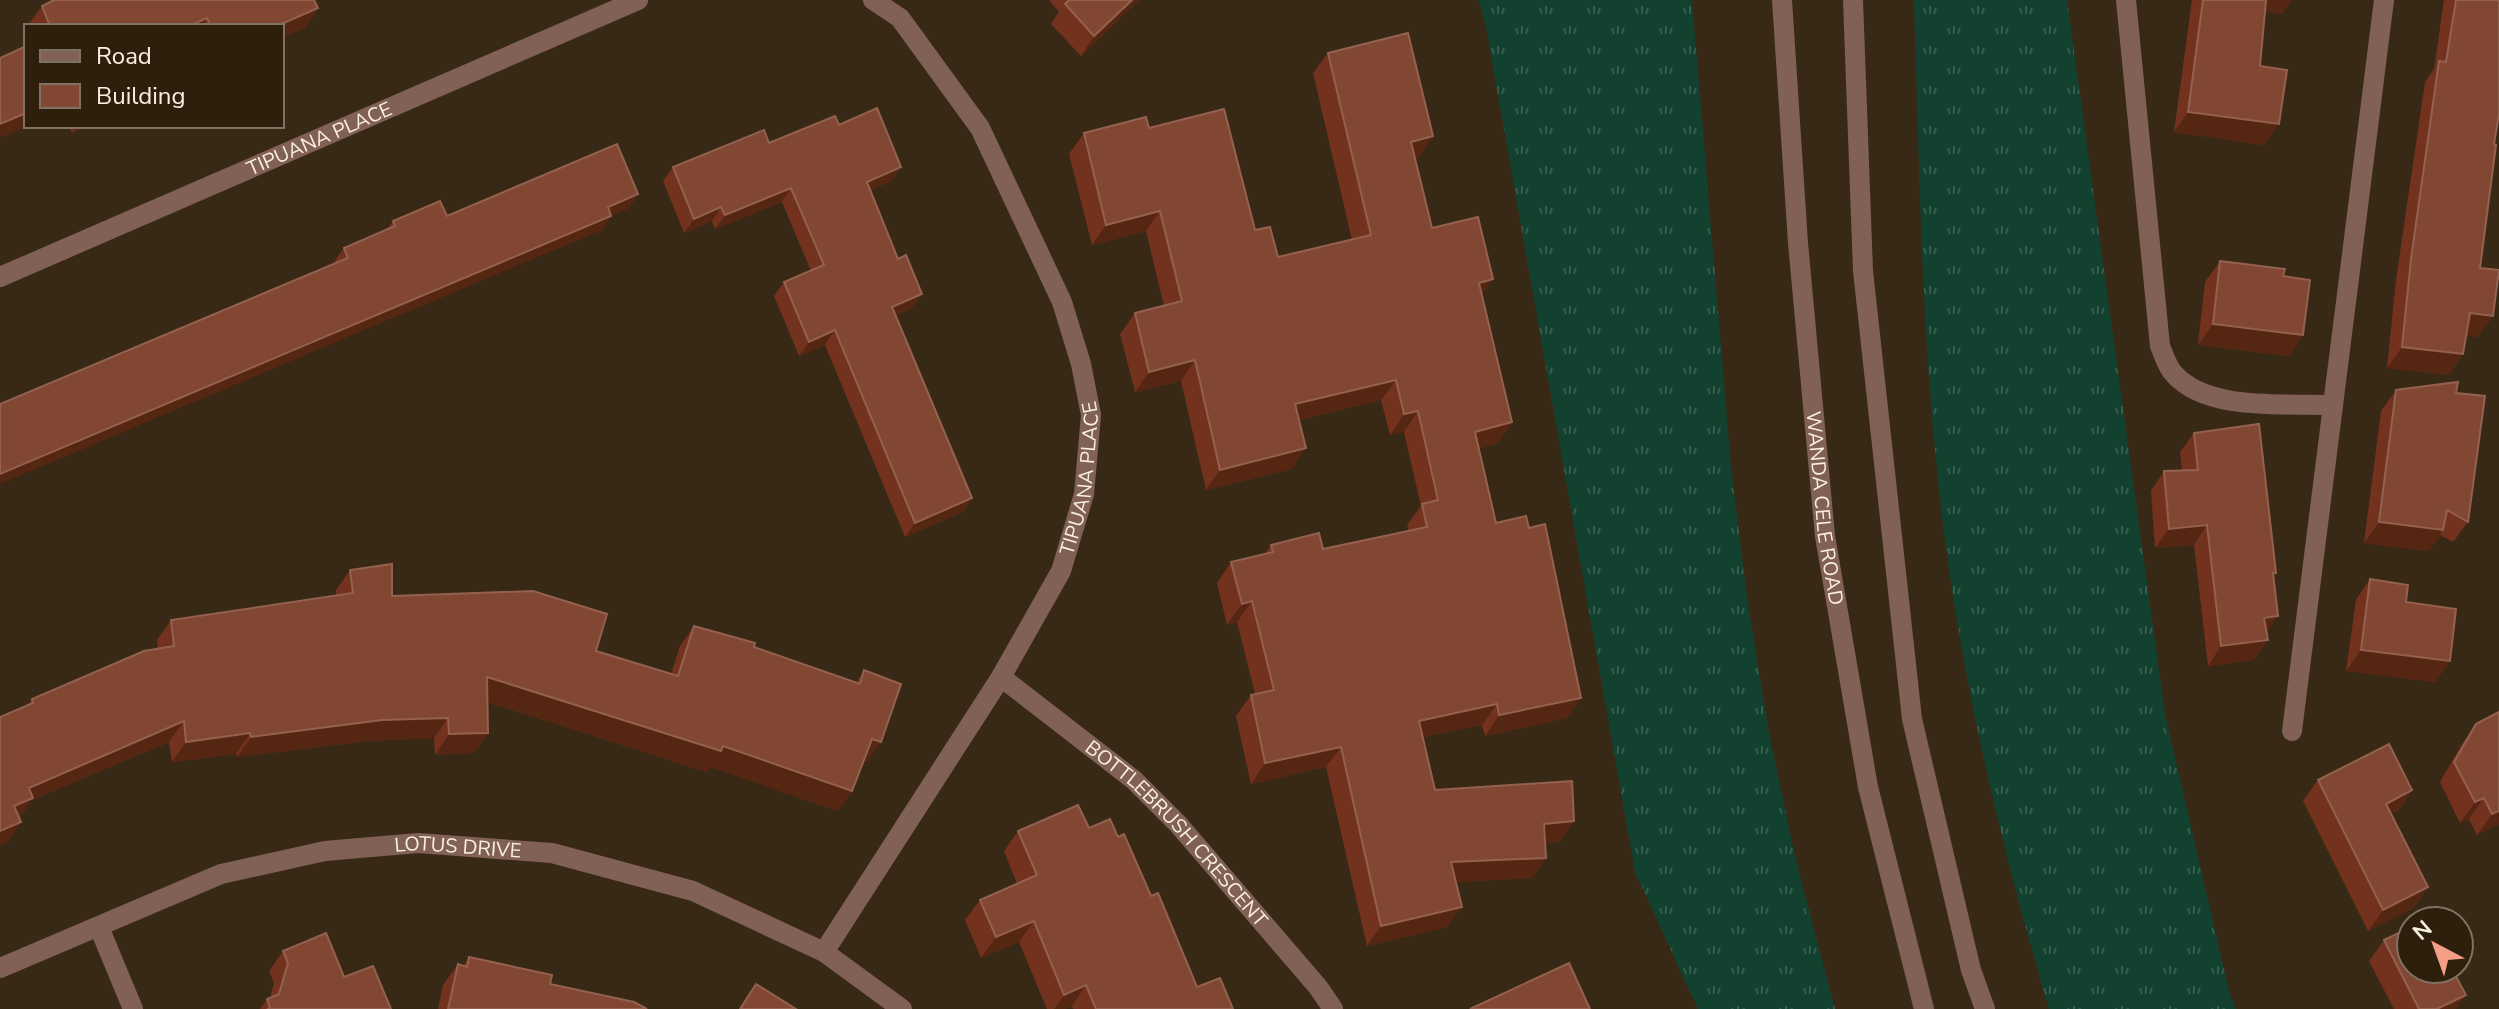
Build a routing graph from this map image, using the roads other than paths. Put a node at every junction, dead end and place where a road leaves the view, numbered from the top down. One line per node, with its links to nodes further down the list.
1 (638, 0): 7 (street, TIPUANA PLACE)
2 (873, 0): 9 (street, TIPUANA PLACE)
3 (1782, 0): 17 (street, WANDA CELE ROAD)
4 (1853, 0): 18 (street)
5 (2126, 0): 8 (street)
6 (2384, 0): 8 (street)
7 (0, 277)
8 (2333, 405): 10 (street)
9 (1001, 677): 12 (street, TIPUANA PLACE); 16 (street, BOTTLEBRUSH CRESCENT)
10 (2292, 731)
11 (99, 927): 12 (street, LOTUS DRIVE); 13 (street, LOTUS DRIVE); 14 (street)
12 (824, 952): 15 (street, LOTUS DRIVE)
13 (0, 968)
14 (133, 1009)
15 (902, 1009)
16 (1333, 1009)
17 (1924, 1009)
18 (1985, 1009)

